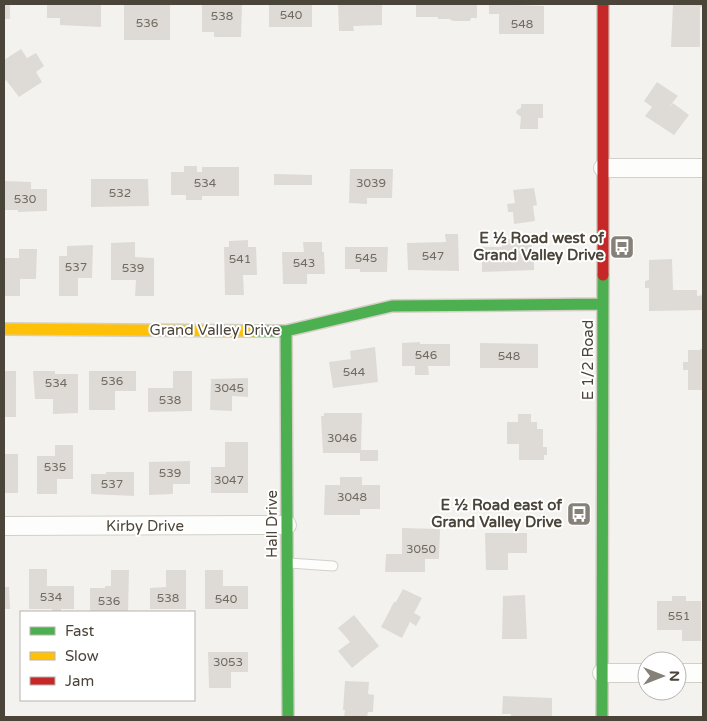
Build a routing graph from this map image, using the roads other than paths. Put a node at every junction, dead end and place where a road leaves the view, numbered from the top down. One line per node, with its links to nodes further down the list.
1 (603, 4): 2 (street, E 1/2 Road)
2 (603, 168): 3 (street); 4 (street, E 1/2 Road)
3 (703, 168)
4 (603, 304): 6 (street, Grand Valley Drive); 11 (street, E 1/2 Road)
5 (4, 329): 6 (street, Grand Valley Drive)
6 (286, 330): 7 (street, Hall Drive)
7 (287, 525): 8 (street, Kirby Drive); 9 (street, Hall Drive)
8 (4, 526)
9 (286, 563): 10 (lane); 15 (street, Hall Drive)
10 (333, 566)
11 (602, 673): 12 (street); 16 (street, E 1/2 Road)
12 (637, 673)
13 (687, 673): 14 (street)
14 (703, 673)
15 (288, 717)
16 (602, 717)

